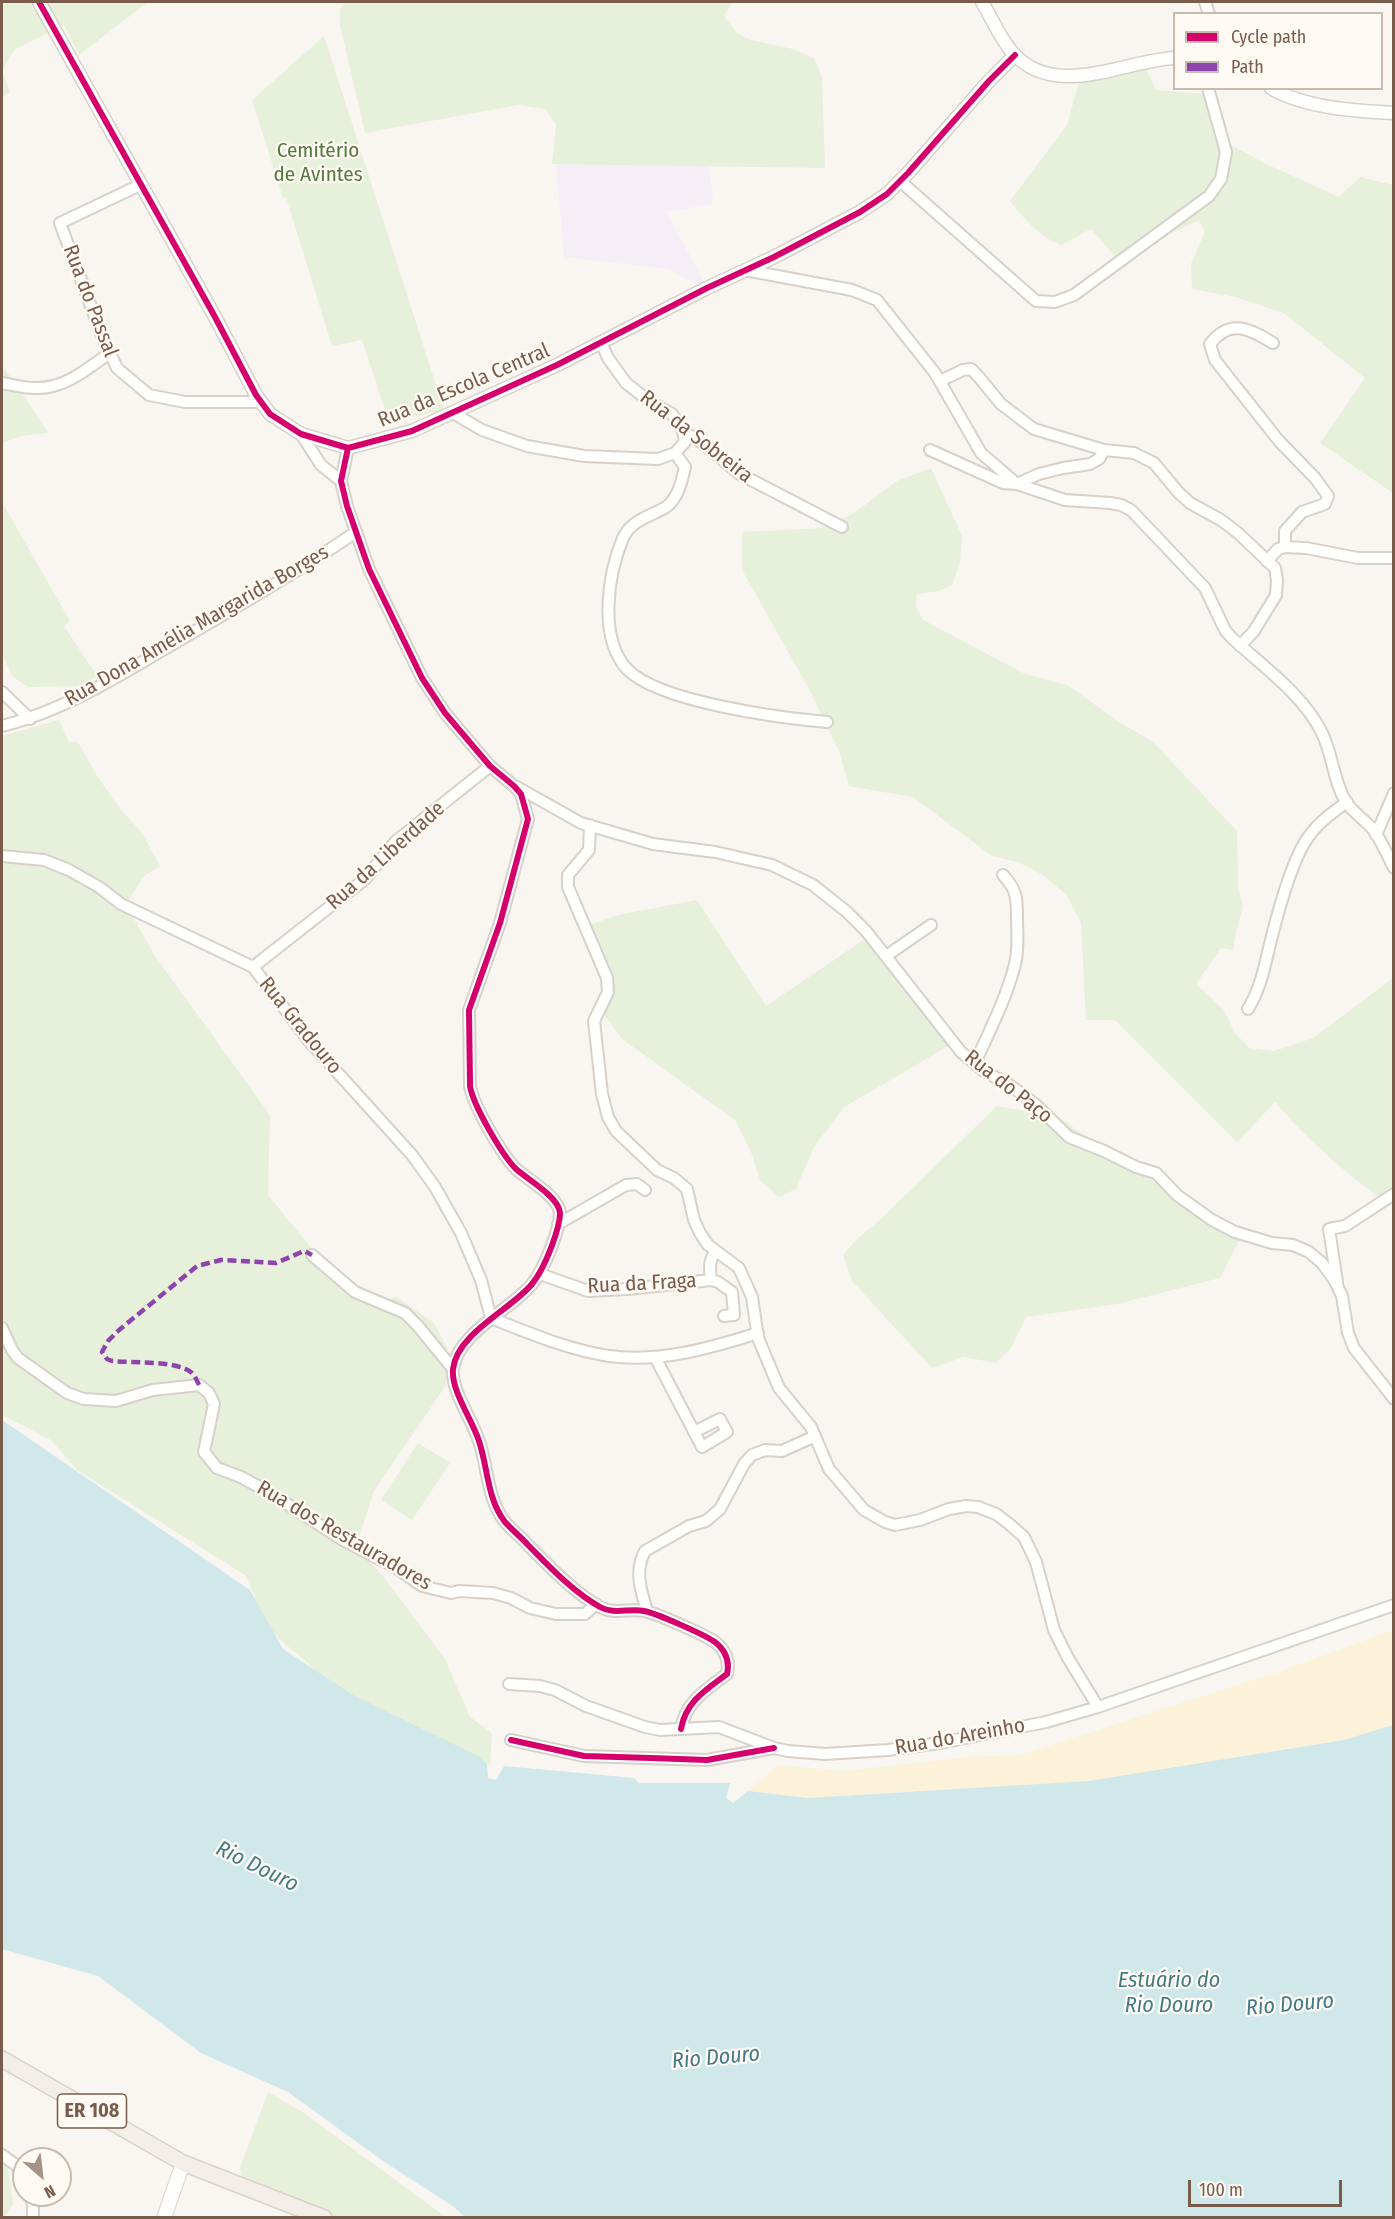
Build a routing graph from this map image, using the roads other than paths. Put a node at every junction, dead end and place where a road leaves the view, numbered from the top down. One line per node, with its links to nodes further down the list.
1 (39, 2): 11 (street)
2 (982, 2): 3 (street)
3 (1015, 55): 5 (street); 6 (street, Rua da Escola Central)
4 (1173, 58): 5 (street)
5 (1026, 63): 6 (street)
6 (1000, 70): 10 (street, Rua da Escola Central)
7 (1209, 90): 10 (street)
8 (1274, 90): 9 (street)
9 (1394, 113)
10 (900, 181): 12 (street, Rua da Escola Central)
11 (140, 185): 15 (street, Rua do Passal); 18 (street)
12 (745, 270): 13 (street, Rua da Escola Central); 16 (street)
13 (601, 342): 19 (street, Rua da Escola Central); 20 (street, Rua da Sobreira)
14 (1273, 343): 30 (street)
15 (110, 353): 17 (street); 18 (street, Rua do Passal)
16 (940, 381): 24 (street); 27 (street)
17 (2, 383)
18 (261, 402): 21 (street)
19 (453, 413): 22 (street, Rua da Escola Central); 25 (street)
20 (683, 431): 25 (street); 28 (street, Rua da Sobreira)
21 (301, 434): 22 (street); 26 (street)
22 (348, 448): 26 (street)
23 (930, 450): 27 (street)
24 (1104, 450): 27 (street); 32 (street)
25 (675, 453): 36 (street)
26 (341, 481): 29 (street, Rua do Paço)
27 (1017, 484): 33 (street)
28 (842, 527)
29 (356, 532): 35 (street, Rua Dona Amélia Margarida Borges); 38 (street, Rua do Paço)
30 (1285, 547): 31 (street); 32 (street)
31 (1394, 558)
32 (1267, 561): 33 (street)
33 (1240, 646): 41 (street)
34 (2, 692): 35 (street)
35 (30, 719): 37 (street, Rua Dona Amélia Margarida Borges)
36 (827, 722)
37 (2, 726)
38 (490, 766): 39 (street, Rua do Paço); 49 (street, Rua da Liberdade)
39 (514, 786): 42 (street, Rua do Paço); 54 (street)
40 (1394, 793): 43 (street)
41 (1347, 802): 43 (street); 50 (street)
42 (590, 825): 48 (street, Rua do Paço); 55 (street)
43 (1376, 835): 45 (street)
44 (2, 856): 49 (street, Rua Gradouro)
45 (1394, 868)
46 (1003, 875): 51 (street)
47 (931, 925): 48 (street)
48 (886, 956): 51 (street, Rua do Paço)
49 (253, 968): 61 (street, Rua Gradouro)
50 (1248, 1010)
51 (975, 1063): 59 (street, Rua do Paço)
52 (645, 1190): 54 (street)
53 (1394, 1194): 59 (street, Rua do Paço)
54 (558, 1224): 57 (street)
55 (716, 1251): 58 (street, Rua da Fraga); 63 (street)
56 (312, 1255): 65 (street)
57 (540, 1274): 58 (street, Rua da Fraga); 61 (street)
58 (711, 1280): 60 (street, Rua da Fraga)
59 (1338, 1288): 66 (street, Rua do Paço)
60 (724, 1316)
61 (491, 1318): 64 (street); 65 (street)
62 (2, 1328): 69 (street, Rua dos Restauradores)
63 (758, 1333): 64 (street); 68 (street)
64 (655, 1356): 67 (street)
65 (453, 1370): 69 (street)
66 (1394, 1399)
67 (694, 1432)
68 (813, 1437): 71 (street); 73 (street)
69 (596, 1604): 71 (street)
70 (1394, 1605): 73 (street, Rua do Areinho)
71 (647, 1611): 74 (street)
72 (509, 1684): 74 (street)
73 (1098, 1707): 76 (street, Rua do Areinho)
74 (681, 1729): 76 (street)
75 (511, 1740): 76 (street, Rua do Areinho)
76 (774, 1748)
77 (2, 2059): 78 (main road, ER 108)
78 (183, 2163): 79 (main road); 80 (main road, ER 108)
79 (164, 2217)
80 (324, 2217)

